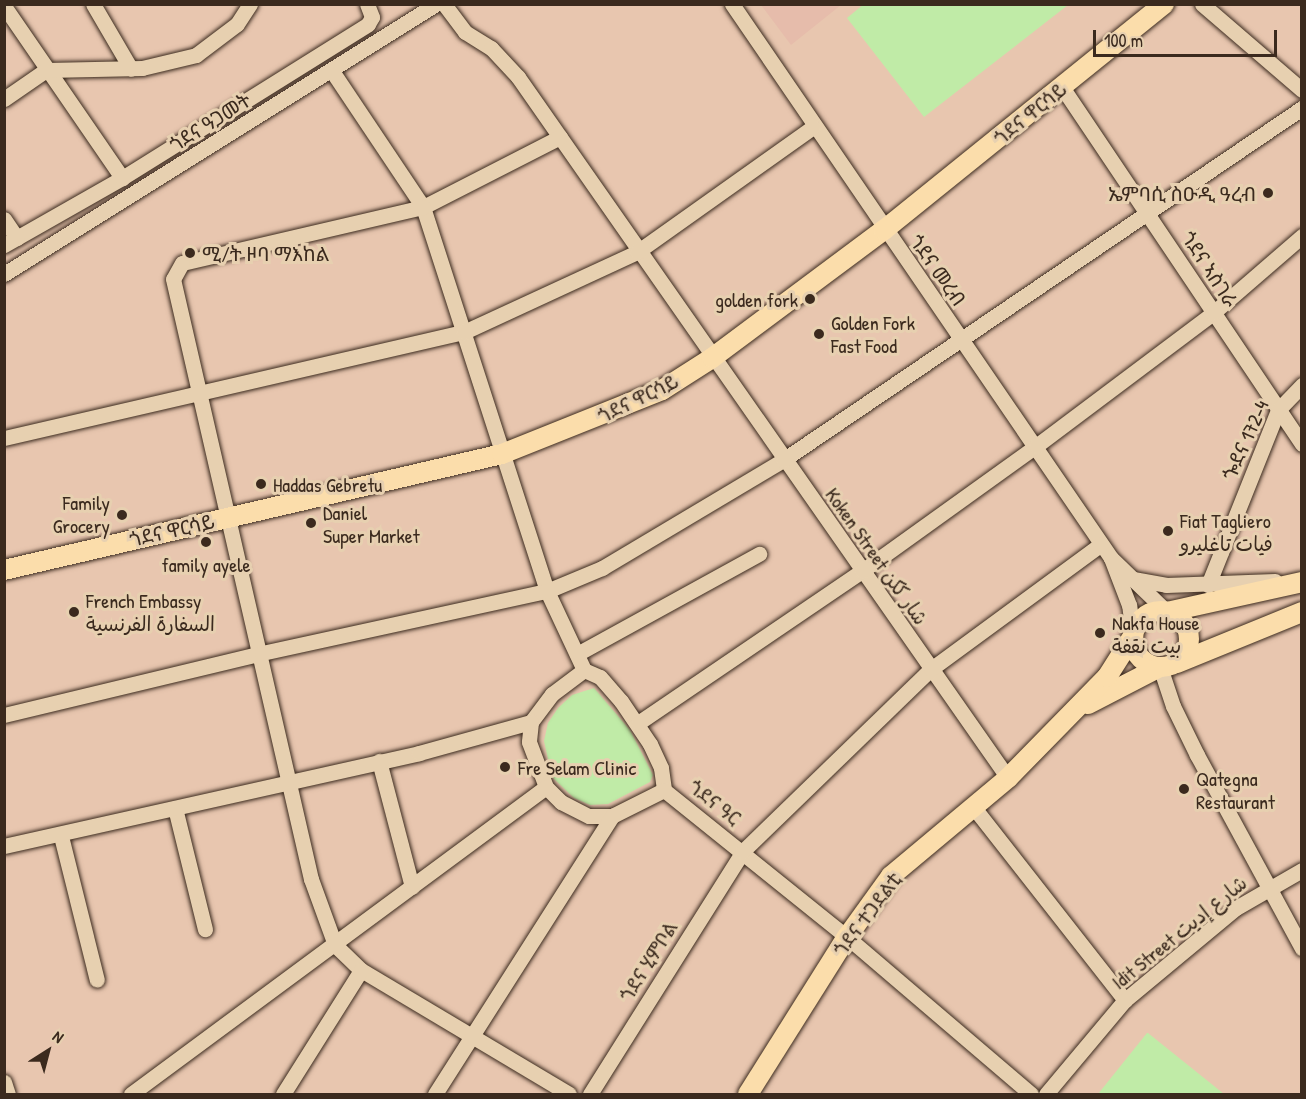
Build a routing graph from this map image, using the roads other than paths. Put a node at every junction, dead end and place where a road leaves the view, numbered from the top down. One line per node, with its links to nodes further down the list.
1 (93, 4): 10 (street)
2 (250, 4): 10 (street)
3 (368, 4): 19 (street)
4 (436, 4): 12 (street, ጎደና ዓጋመት)
5 (444, 4): 18 (street, Koken Street شار ككن)
6 (732, 4): 17 (street, ጎደና መረብ)
7 (1164, 4): 13 (main road, ጎደና ዋርሳይ)
8 (1202, 4): 14 (street)
9 (4, 6): 11 (street)
10 (131, 69): 11 (street)
11 (46, 70): 15 (street); 19 (street)
12 (332, 72): 20 (street, ጎደና ዓር); 27 (street, ጎደና ዓጋመት)
13 (1062, 87): 21 (street, ጎደና ኣስገራ); 23 (main road, ጎደና ዋርሳይ)
14 (1302, 90)
15 (4, 99)
16 (1302, 108): 21 (street)
17 (813, 127): 23 (street, ጎደና መረብ); 26 (street)
18 (560, 137): 20 (street); 26 (street, Koken Street شار ككن)
19 (122, 178): 25 (street)
20 (423, 207): 29 (street, ጎደና ዓር); 33 (street)
21 (1149, 212): 28 (street, ጎደና ኣስገራ); 30 (street)
22 (4, 219): 25 (street)
23 (885, 230): 30 (street, ጎደና መረብ); 31 (main road, ጎደና ዋርሳይ)
24 (1302, 236): 28 (street)
25 (11, 242)
26 (637, 252): 29 (street); 31 (street, Koken Street شار ككن)
27 (4, 274)
28 (1214, 313): 34 (street, ጎደና ኣስገራ); 37 (street)
29 (465, 332): 33 (street); 38 (street, ጎደና ዓር)
30 (962, 340): 37 (street, ጎደና መረብ); 39 (street)
31 (712, 358): 38 (main road, ጎደና ዋርሳይ); 39 (street, Koken Street شار ككن)
32 (1302, 385): 34 (street, ጐደና 172-4)
33 (196, 393): 35 (street); 40 (street)
34 (1278, 410): 36 (street, ጎደና ኣስገራ); 48 (street, ጐደና 172-4)
35 (4, 438)
36 (1302, 444)
37 (1036, 446): 41 (street, ጎደና መረብ); 45 (street)
38 (502, 454): 40 (main road, ጎደና ዋርሳይ); 49 (street, ጎደና ዓር)
39 (783, 460): 45 (street, Koken Street شار ككن); 49 (street)
40 (230, 516): 44 (main road, ጎደና ዋርሳይ); 53 (street)
41 (1101, 544): 43 (street, ጎደና መረብ); 56 (street, ጎደና ሂምቦል)
42 (759, 554): 54 (street)
43 (1111, 558): 46 (street); 52 (street)
44 (4, 570)
45 (862, 571): 56 (street, Koken Street شار ككن); 61 (street)
46 (1133, 579): 48 (street); 50 (street)
47 (1302, 581): 48 (street); 50 (main road)
48 (1208, 585)
49 (547, 591): 53 (street); 54 (street, ጎደና ዓር)
50 (1167, 612): 52 (main road); 55 (main road)
51 (1302, 612): 55 (main road, ጎደና ተጋደልቲ)
52 (1133, 636): 55 (main road); 58 (main road, ጎደና ተጋደልቲ)
53 (262, 653): 59 (street); 64 (street)
54 (577, 654): 57 (street, ጎደና ዓር)
55 (1168, 666): 58 (main road, ጎደና ተጋደልቲ); 75 (street)
56 (931, 669): 63 (street, Koken Street شار ككن); 72 (street, ጎደና ሂምቦል)
57 (585, 670): 60 (street); 61 (street, ጎደና ዓር)
58 (1072, 712): 63 (main road, ጎደና ተጋደልቲ)
59 (4, 715)
60 (531, 722): 62 (street); 65 (street)
61 (638, 723): 66 (street, ጎደና ዓር)
62 (379, 761): 64 (street); 74 (street)
63 (1008, 778): 68 (main road, ጎደና ተጋደልቲ)
64 (290, 784): 67 (street); 78 (street)
65 (546, 787): 69 (street); 74 (street)
66 (664, 790): 69 (street); 72 (street, ጎደና ዓር)
67 (175, 808): 70 (street); 76 (street)
68 (975, 809): 77 (main road, ጎደና ተጋደልቲ); 82 (street)
69 (612, 816): 83 (street)
70 (61, 836): 71 (street); 81 (street)
71 (4, 846)
72 (743, 851): 77 (street, ጎደና ዓር); 90 (street, ጎደና ሂምቦል)
73 (1302, 870): 75 (street, Idit Street شارع إديت)
74 (412, 887): 78 (street)
75 (1268, 887): 79 (street); 82 (street, Idit Street شارع إديت)
76 (206, 929)
77 (847, 937): 91 (main road, ጎደና ተጋደልቲ); 92 (street, ጎደና ዓር)
78 (335, 945): 80 (street); 86 (street)
79 (1302, 948)
80 (361, 970): 83 (street); 87 (street)
81 (98, 980)
82 (1125, 1000): 93 (street, Idit Street شارع إديت)
83 (473, 1035): 88 (street); 89 (street)
84 (4, 1082): 85 (street)
85 (8, 1095)
86 (130, 1095)
87 (283, 1095)
88 (435, 1095)
89 (569, 1095)
90 (590, 1095)
91 (748, 1095)
92 (1030, 1095)
93 (1046, 1095)

